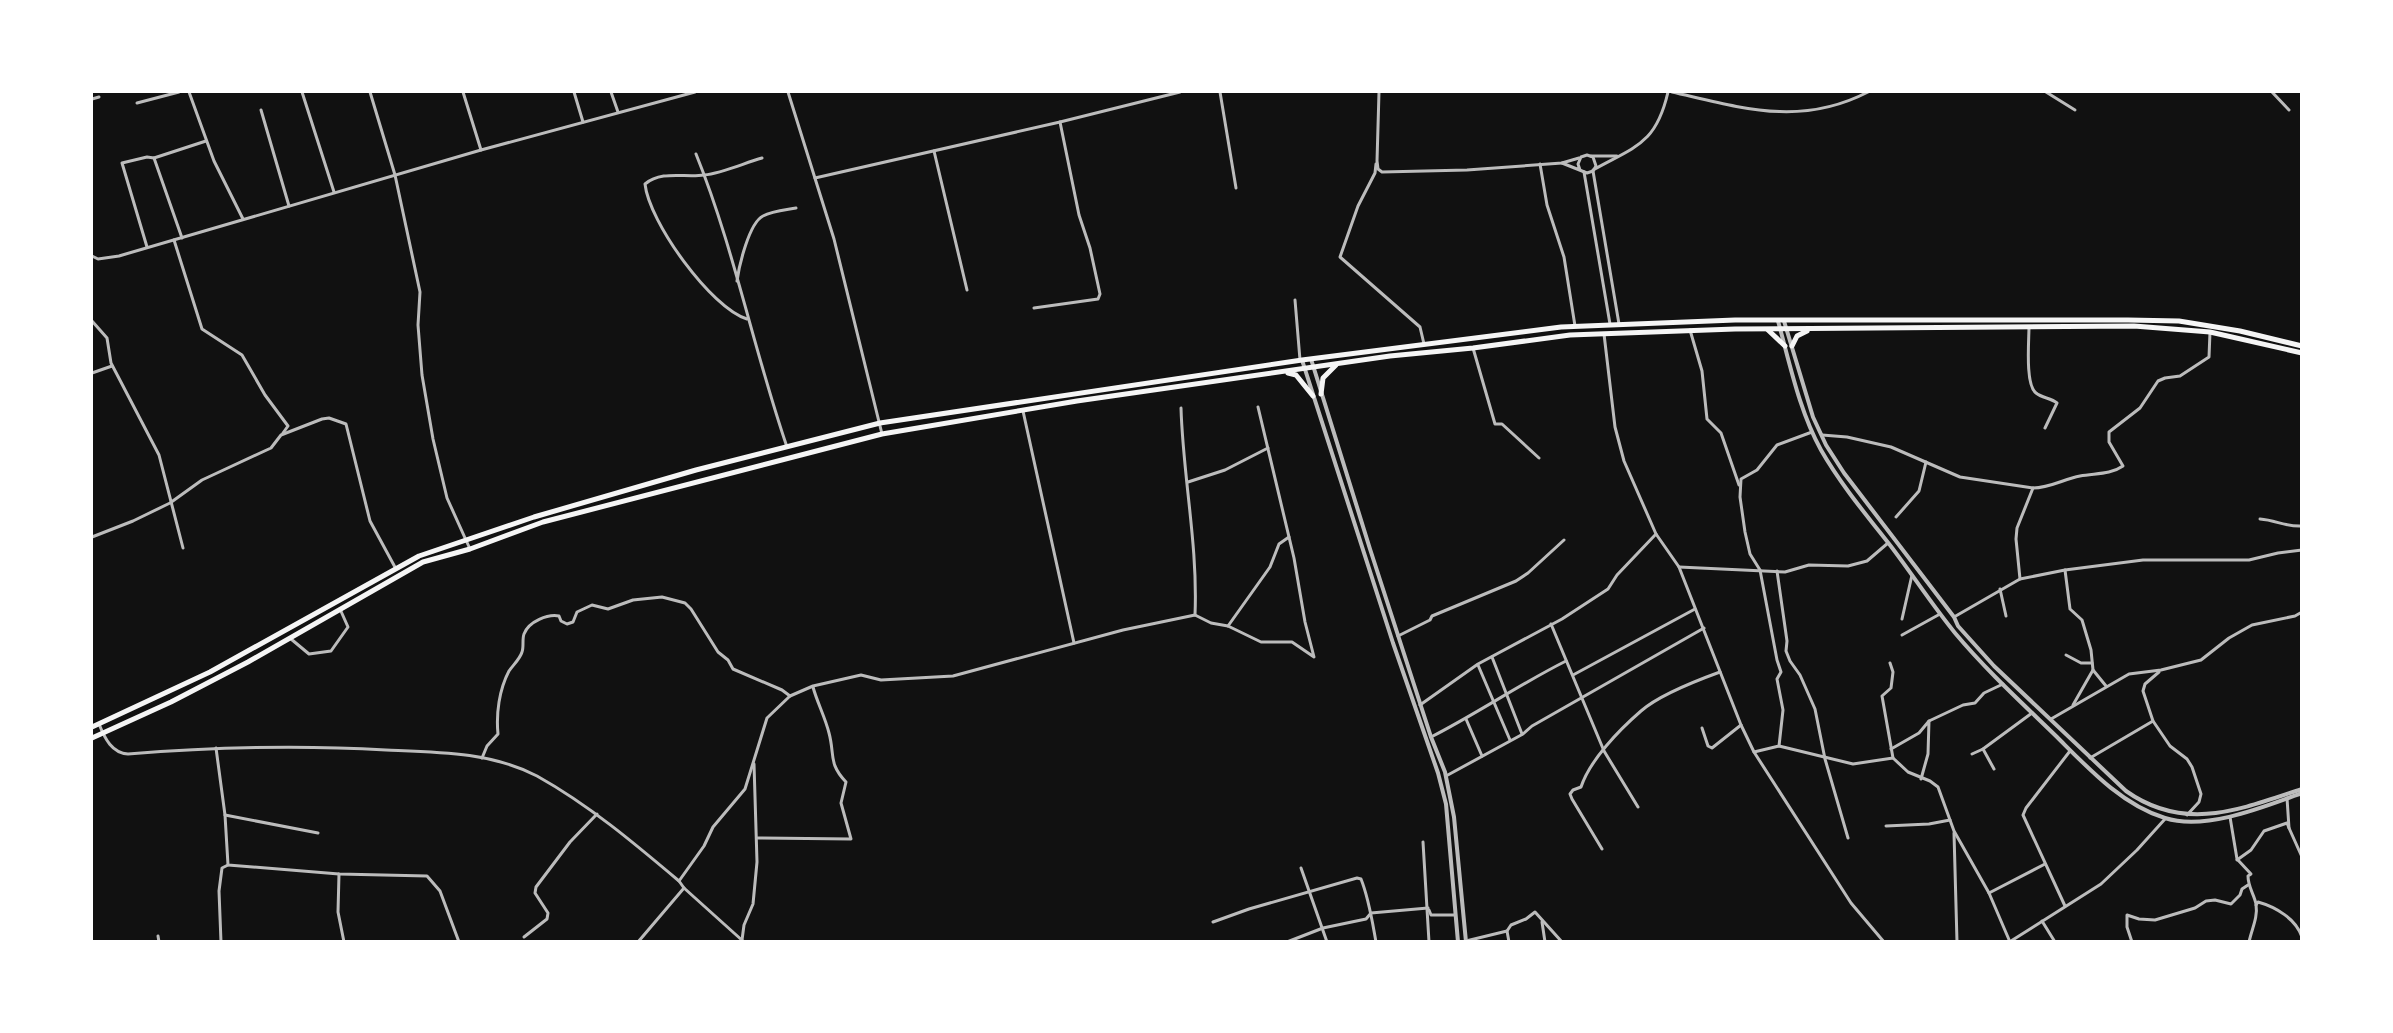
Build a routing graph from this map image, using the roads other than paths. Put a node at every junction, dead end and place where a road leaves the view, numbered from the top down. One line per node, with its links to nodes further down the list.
1 (179, 92): 20 (street)
2 (189, 92): 27 (street)
3 (303, 92): 46 (street)
4 (370, 92): 42 (street)
5 (463, 92): 28 (street)
6 (574, 92): 25 (street)
7 (611, 92): 24 (street)
8 (695, 92): 24 (street)
9 (788, 92): 44 (street)
10 (1173, 92): 11 (street); 26 (street)
11 (1180, 92)
12 (1220, 92): 45 (street)
13 (1379, 92): 29 (street)
14 (1670, 92): 15 (street); 33 (street)
15 (1868, 92)
16 (2046, 92): 22 (street)
17 (2272, 92): 23 (street)
18 (99, 97): 19 (street)
19 (92, 99)
20 (137, 103)
21 (261, 110): 47 (street)
22 (2074, 110)
23 (2289, 110)
24 (618, 112): 25 (street)
25 (583, 122): 28 (street)
26 (1060, 122): 30 (street); 57 (street)
27 (206, 141): 34 (street); 49 (street)
28 (481, 150): 42 (street)
29 (1377, 150): 38 (street); 71 (street)
30 (934, 151): 44 (street); 55 (street)
31 (696, 154): 43 (street)
32 (1591, 156): 33 (street); 36 (street); 40 (street)
33 (1619, 156): 40 (street)
34 (154, 158): 50 (street); 52 (street)
35 (762, 158): 43 (street)
36 (1580, 158): 37 (street); 39 (street)
37 (1562, 163): 38 (street); 39 (street)
38 (1540, 164): 63 (street)
39 (1580, 170): 41 (street)
40 (1593, 170): 41 (street); 62 (street)
41 (1584, 172): 61 (street)
42 (395, 176): 46 (street); 112 (street)
43 (705, 176): 54 (street); 58 (street)
44 (815, 177): 91 (street)
45 (1236, 188)
46 (334, 192): 47 (street)
47 (289, 206): 49 (street)
48 (796, 208): 54 (street)
49 (243, 219): 50 (street)
50 (182, 238): 51 (street)
51 (174, 240): 52 (street); 95 (street)
52 (147, 248): 53 (street)
53 (92, 256)
54 (736, 283): 58 (street)
55 (967, 290)
56 (1295, 300): 77 (street)
57 (1034, 308)
58 (747, 319): 97 (street)
59 (92, 321): 79 (street)
60 (1781, 321): 62 (main road); 66 (street); 73 (main road)
61 (1610, 324): 62 (main road); 63 (main road)
62 (1619, 324)
63 (1575, 326): 71 (main road)
64 (2029, 327): 67 (main road); 69 (main road); 92 (street)
65 (1766, 329): 66 (main road); 68 (main road); 72 (main road)
66 (1784, 329): 67 (main road); 72 (street)
67 (1810, 329): 72 (main road)
68 (1690, 330): 70 (main road); 103 (street)
69 (2210, 332): 75 (main road); 102 (street)
70 (1604, 333): 74 (main road); 108 (street)
71 (1425, 345): 76 (main road)
72 (1789, 346): 93 (street); 96 (street)
73 (2301, 346)
74 (1473, 348): 78 (main road); 99 (street)
75 (2301, 353)
76 (1311, 359): 77 (main road); 80 (street)
77 (1301, 360): 81 (street); 84 (main road)
78 (1336, 364): 80 (main road); 85 (main road)
79 (112, 366): 83 (street); 104 (street)
80 (1313, 368): 81 (main road); 85 (street)
81 (1304, 369): 82 (main road); 87 (street)
82 (1284, 372): 86 (main road); 87 (main road)
83 (92, 373)
84 (1112, 387): 86 (main road); 91 (main road)
85 (1321, 394): 137 (street)
86 (1113, 396): 90 (main road)
87 (1313, 396): 224 (street)
88 (1258, 407): 98 (street)
89 (1181, 408): 101 (street)
90 (1023, 410): 94 (main road); 139 (street)
91 (880, 423): 94 (street); 97 (main road)
92 (2045, 428)
93 (1812, 432): 103 (street); 113 (street)
94 (882, 434): 115 (main road)
95 (281, 435): 104 (street); 118 (street)
96 (1822, 435): 100 (street); 131 (street)
97 (787, 447): 112 (main road)
98 (1268, 448): 101 (street); 110 (street)
99 (1539, 458)
100 (1926, 462): 102 (street); 105 (street)
101 (1188, 482): 129 (street)
102 (2032, 488): 123 (street)
103 (1741, 490): 119 (street)
104 (170, 503): 109 (street); 114 (street)
105 (1896, 517)
106 (2260, 519): 107 (street)
107 (2301, 526)
108 (1656, 534): 117 (street); 133 (street)
109 (92, 537)
110 (1289, 537): 134 (street); 134 (street)
111 (1564, 540): 137 (street)
112 (467, 541): 115 (street); 118 (main road)
113 (1888, 543): 121 (street); 122 (street)
114 (183, 548)
115 (470, 549): 125 (main road)
116 (2301, 550): 120 (street)
117 (1679, 567): 119 (street); 126 (street)
118 (396, 569): 150 (main road)
119 (1760, 570): 121 (street); 175 (street)
120 (2065, 570): 123 (street); 144 (street)
121 (1778, 571): 187 (street)
122 (1912, 575): 128 (street); 132 (street)
123 (2020, 579): 124 (street)
124 (2000, 589): 130 (street); 131 (street)
125 (340, 608): 138 (main road); 138 (street)
126 (1696, 608): 135 (street); 149 (street)
127 (2301, 612): 147 (street)
128 (1941, 614): 136 (street); 151 (street)
129 (1195, 615): 134 (street); 139 (street)
130 (2007, 616)
131 (1954, 617): 163 (street)
132 (1902, 619)
133 (1551, 624): 141 (street); 142 (street)
134 (1228, 626)
135 (1704, 628): 148 (street); 157 (street)
136 (1902, 635)
137 (1398, 636): 159 (street)
138 (290, 638): 152 (main road)
139 (1074, 643): 153 (street)
140 (2066, 655): 144 (street)
141 (1492, 657): 145 (street); 155 (street)
142 (1566, 661): 149 (street); 155 (street)
143 (1890, 663): 178 (street)
144 (2092, 663): 146 (street)
145 (1478, 664): 158 (street); 159 (street)
146 (2093, 670): 154 (street); 160 (street)
147 (2161, 670): 154 (street); 165 (street)
148 (1720, 672): 167 (street); 179 (street)
149 (1573, 675): 157 (street)
150 (199, 677): 152 (main road); 166 (main road)
151 (2002, 684): 161 (street); 164 (street)
152 (203, 685): 170 (main road)
153 (813, 686): 156 (street); 205 (street)
154 (2106, 686): 160 (street)
155 (1507, 695): 158 (street); 171 (street)
156 (790, 696): 184 (street); 186 (street)
157 (1581, 697): 171 (street); 179 (street)
158 (1495, 703): 162 (street); 174 (street)
159 (1420, 705): 172 (street)
160 (2072, 706): 163 (street)
161 (2032, 713): 177 (street); 180 (street)
162 (1466, 719): 172 (street); 183 (street)
163 (2051, 719): 185 (street)
164 (1929, 721): 178 (street); 191 (street)
165 (2153, 722): 185 (street); 197 (street)
166 (99, 724): 168 (main road); 170 (street)
167 (1741, 725): 169 (street); 181 (street)
168 (92, 727)
169 (1702, 728)
170 (103, 733): 173 (main road); 176 (street)
171 (1523, 735): 174 (street)
172 (1431, 737): 190 (street)
173 (92, 738)
174 (1510, 740): 183 (street)
175 (1779, 746): 181 (street); 187 (street)
176 (216, 748): 184 (street); 196 (street)
177 (1983, 749): 182 (street); 189 (street)
178 (1891, 750): 188 (street)
179 (1604, 751): 194 (street); 208 (street)
180 (2070, 751): 199 (street); 211 (street)
181 (1754, 752): 248 (street)
182 (1972, 754)
183 (1482, 756): 190 (street)
184 (482, 758): 195 (street)
185 (2090, 758): 197 (street)
186 (754, 759): 205 (street); 215 (street)
187 (1825, 759): 188 (street); 206 (street)
188 (1893, 759): 191 (street)
189 (1994, 769)
190 (1446, 776): 235 (street)
191 (1921, 779): 200 (street)
192 (2301, 791): 193 (street); 197 (street)
193 (2287, 798): 198 (street); 202 (street)
194 (1638, 807)
195 (597, 814): 215 (street); 231 (street)
196 (225, 815): 204 (street); 212 (street)
197 (2187, 815)
198 (2230, 816): 199 (street); 210 (street)
199 (2166, 819): 221 (street)
200 (1951, 820): 201 (street); 203 (street)
201 (1886, 826)
202 (2289, 828): 209 (street); 210 (street)
203 (1954, 831): 219 (street); 249 (street)
204 (318, 833)
205 (758, 838): 234 (street)
206 (1848, 838)
207 (1423, 842): 222 (street)
208 (1602, 849)
209 (2301, 857)
210 (2237, 860): 216 (street)
211 (2045, 864): 219 (street); 221 (street)
212 (228, 865): 214 (street); 237 (street)
213 (1301, 868): 218 (street)
214 (339, 874): 238 (street); 239 (street)
215 (679, 881): 217 (street)
216 (2248, 885): 220 (street); 252 (street)
217 (684, 888): 234 (street); 240 (street)
218 (1310, 891): 223 (street); 227 (street); 228 (street)
219 (1989, 893): 250 (street)
220 (2256, 905): 232 (street); 253 (street)
221 (2065, 906): 226 (street)
222 (1428, 908): 223 (street); 224 (street); 244 (street)
223 (1371, 913): 228 (street); 243 (street)
224 (1456, 915): 245 (street)
225 (1542, 920): 229 (street); 233 (street); 247 (street)
226 (2042, 921): 250 (street); 251 (street)
227 (1213, 922)
228 (1323, 928): 241 (street); 242 (street)
229 (1507, 932): 235 (street); 246 (street)
230 (158, 936): 236 (street)
231 (524, 937)
232 (2301, 937)
233 (1560, 940)
234 (743, 941)
235 (1466, 941)
236 (159, 942)
237 (221, 942)
238 (344, 942)
239 (459, 942)
240 (638, 942)
241 (1287, 942)
242 (1327, 942)
243 (1376, 942)
244 (1429, 942)
245 (1458, 942)
246 (1509, 942)
247 (1545, 942)
248 (1884, 942)
249 (1957, 942)
250 (2010, 942)
251 (2055, 942)
252 (2132, 942)
253 (2249, 942)

